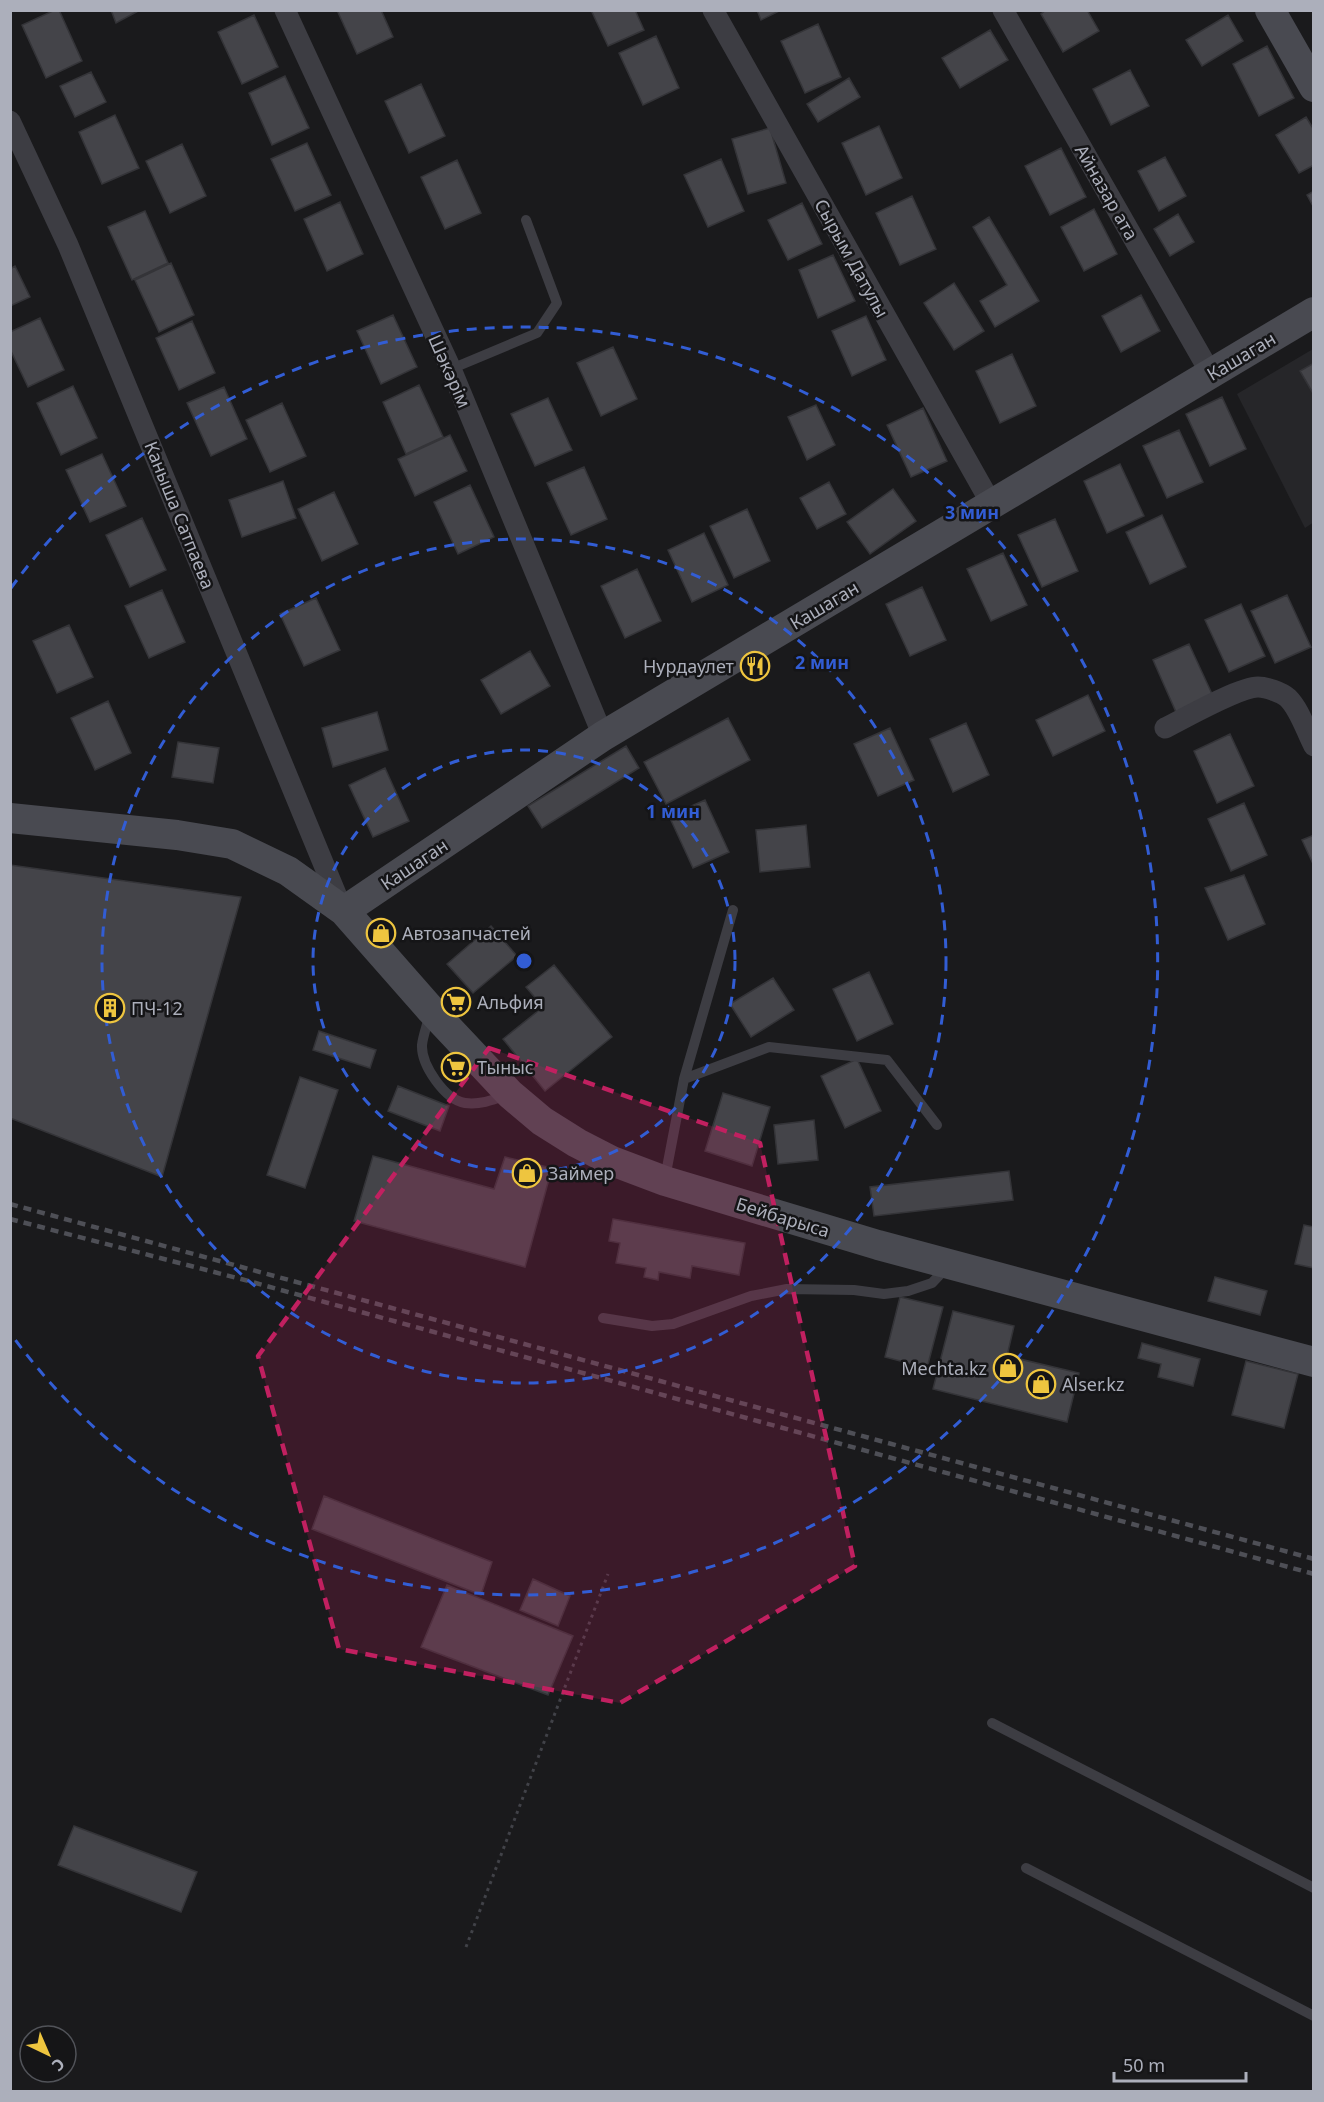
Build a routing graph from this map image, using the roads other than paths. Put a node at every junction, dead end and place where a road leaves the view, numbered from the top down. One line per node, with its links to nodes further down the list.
1 (285, 10): 9 (street, Шәкәрім)
2 (713, 10): 11 (street, Сырым Датулы)
3 (1003, 10): 10 (street, Айназар ата)
4 (1270, 10): 5 (street)
5 (1314, 87)
6 (10, 121): 17 (street, Каныша Сатпаева)
7 (526, 220): 9 (lane)
8 (1314, 312): 10 (street, Кашаган)
9 (451, 369): 13 (street, Шәкәрім)
10 (1211, 374): 11 (street, Кашаган)
11 (992, 505): 13 (street, Кашаган)
12 (1165, 728): 14 (street)
13 (603, 736): 17 (street, Кашаган)
14 (1314, 746)
15 (10, 818): 17 (street, Бейбарыса)
16 (733, 910): 19 (lane)
17 (344, 911): 18 (street, Бейбарыса)
18 (431, 1010): 20 (street, Бейбарыса); 20 (lane)
19 (684, 1079): 21 (lane); 22 (lane)
20 (510, 1094): 22 (street, Бейбарыса)
21 (936, 1125)
22 (665, 1181): 23 (street, Бейбарыса)
23 (950, 1264): 24 (lane); 25 (street, Бейбарыса)
24 (603, 1318)
25 (1314, 1362)
26 (992, 1723): 28 (lane)
27 (1026, 1868): 29 (lane)
28 (1314, 1888)
29 (1314, 2016)

